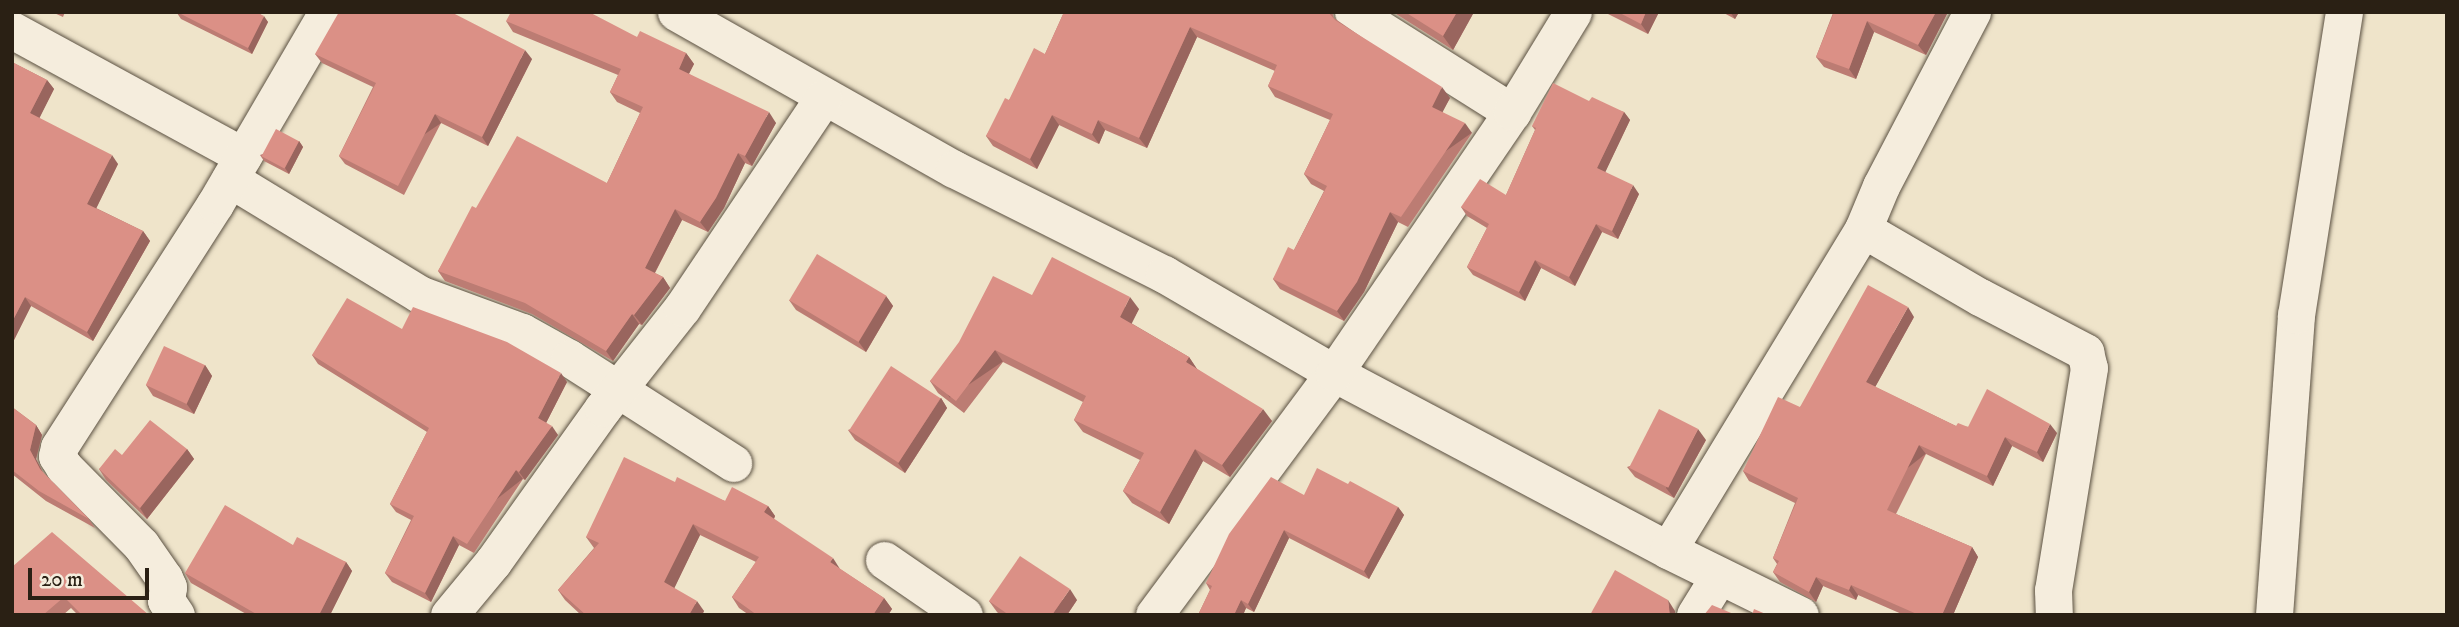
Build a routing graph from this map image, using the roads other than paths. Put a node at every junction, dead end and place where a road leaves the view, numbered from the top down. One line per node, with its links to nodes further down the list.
1 (327, 12): 10 (street)
2 (676, 12): 8 (street)
3 (1353, 12): 9 (street)
4 (1573, 12): 9 (street)
5 (1972, 12): 11 (street)
6 (2344, 12): 25 (street)
7 (12, 30): 10 (street)
8 (823, 97): 12 (street); 13 (street)
9 (1512, 113): 12 (street)
10 (237, 167): 13 (street); 18 (street)
11 (1863, 229): 15 (street); 24 (street)
12 (1334, 373): 15 (street); 21 (street)
13 (619, 388): 14 (street); 19 (street)
14 (733, 463)
15 (1668, 550): 17 (street)
16 (884, 561): 20 (street)
17 (1719, 576): 22 (street); 23 (street)
18 (176, 615)
19 (449, 615)
20 (964, 615)
21 (1154, 615)
22 (1695, 615)
23 (1800, 615)
24 (2054, 615)
25 (2274, 615)

